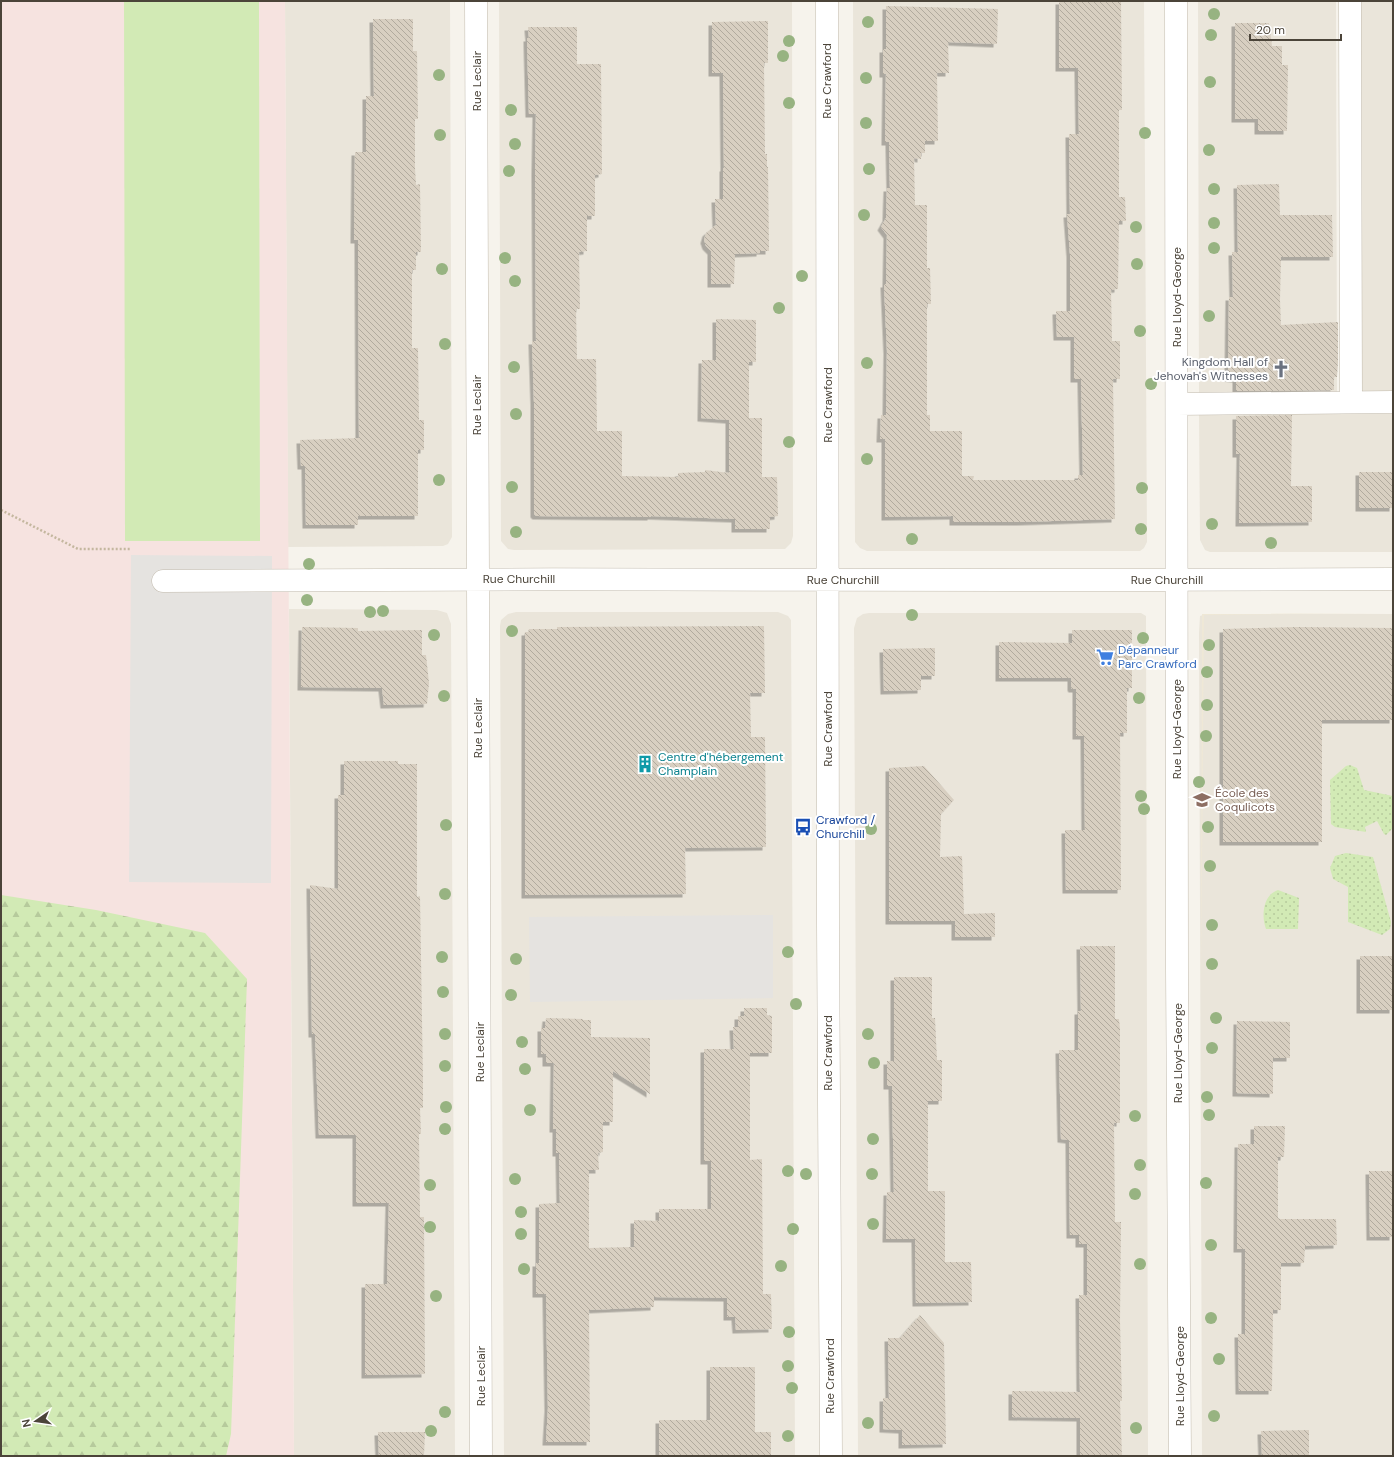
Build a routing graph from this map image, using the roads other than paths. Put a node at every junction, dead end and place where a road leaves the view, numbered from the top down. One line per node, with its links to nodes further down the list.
1 (476, 1): 8 (street, Rue Leclair)
2 (827, 1): 9 (street, Rue Crawford)
3 (1176, 1): 7 (street, Rue Lloyd-George)
4 (1350, 1): 5 (street)
5 (1351, 402): 6 (street); 7 (street)
6 (1393, 402)
7 (1177, 404): 12 (street, Rue Lloyd-George)
8 (478, 579): 9 (street, Rue Churchill); 11 (street, Rue Churchill); 13 (street, Rue Leclair)
9 (828, 579): 12 (street, Rue Churchill); 14 (street, Rue Crawford)
10 (1393, 579): 12 (street, Rue Churchill)
11 (163, 581)
12 (1177, 581): 15 (street, Rue Lloyd-George)
13 (481, 1456)
14 (831, 1456)
15 (1180, 1456)

